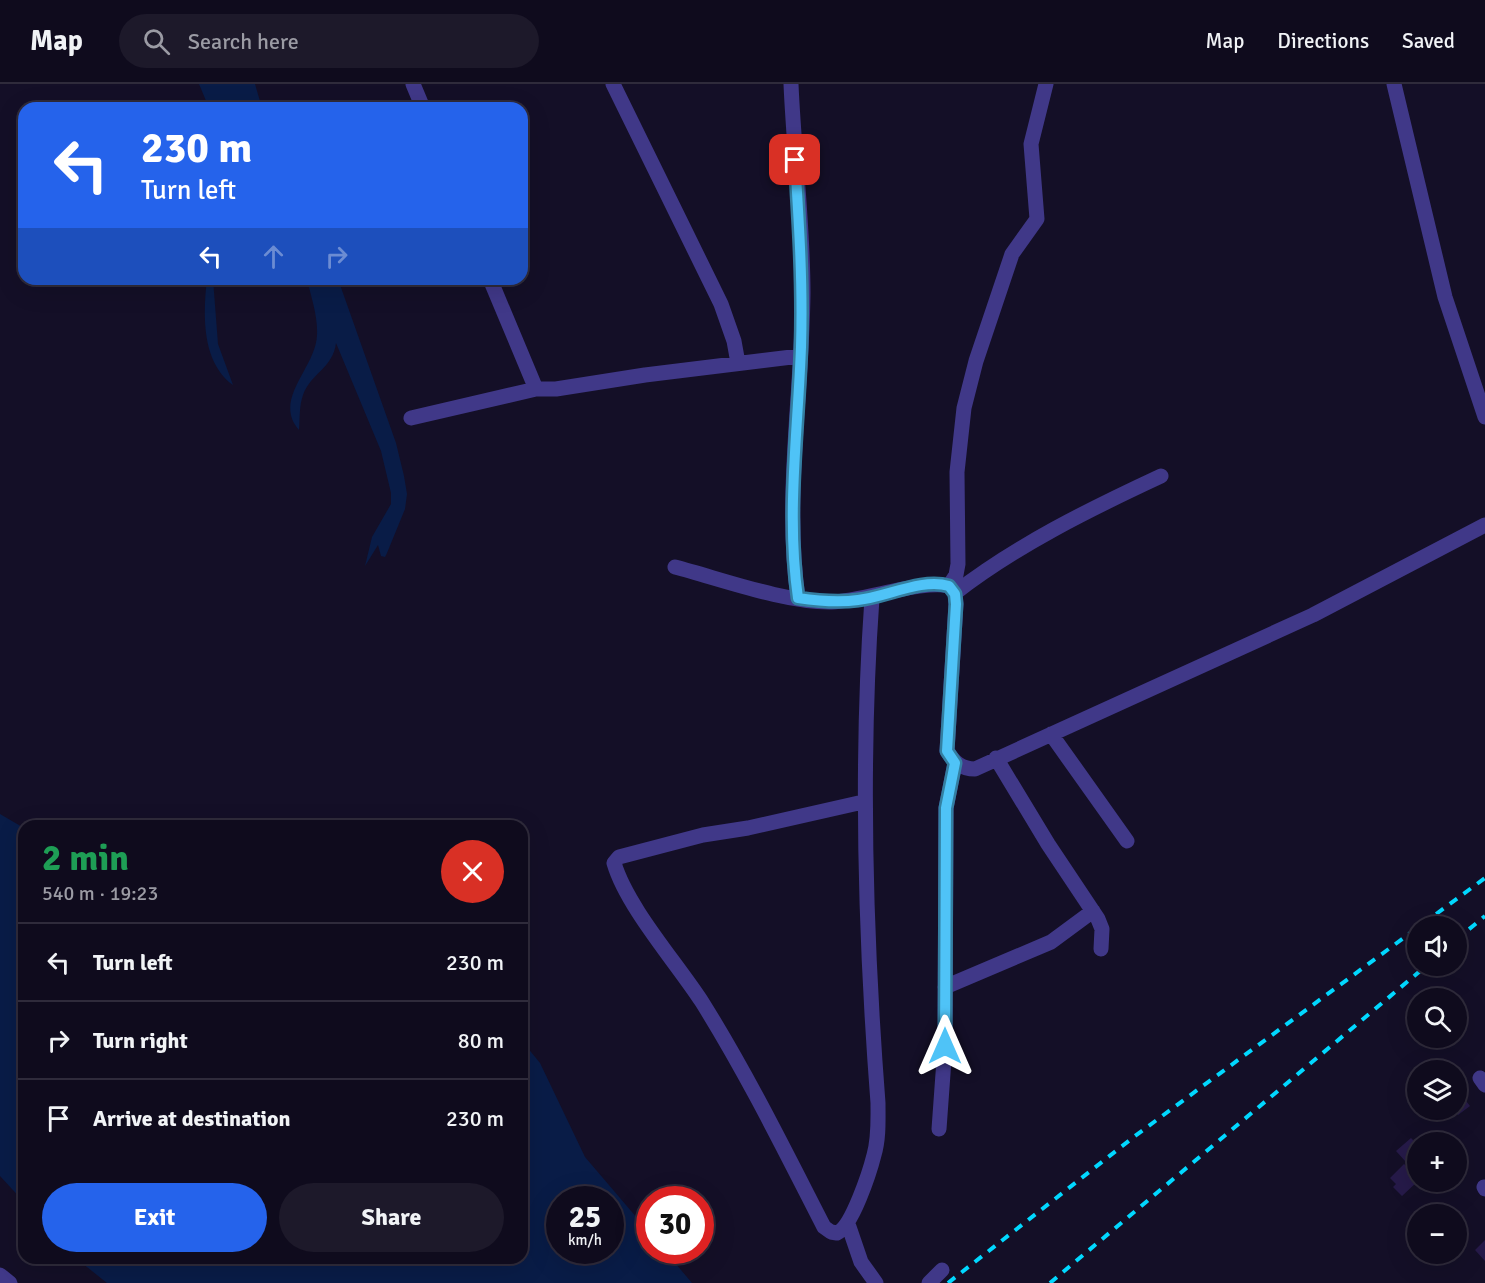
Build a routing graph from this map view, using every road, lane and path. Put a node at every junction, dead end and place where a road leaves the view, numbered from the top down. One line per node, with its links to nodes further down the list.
1 (413, 84): 6 (street)
2 (613, 84): 9 (street)
3 (790, 84): 8 (street)
4 (1046, 84): 16 (street)
5 (1394, 84): 11 (street)
6 (420, 102)
7 (493, 285): 10 (street)
8 (800, 356): 9 (street); 17 (street)
9 (738, 363): 10 (street)
10 (536, 389): 12 (street)
11 (1485, 417)
12 (411, 418)
13 (1161, 476): 16 (street)
14 (1485, 525): 19 (street)
15 (675, 567): 17 (street)
16 (952, 590): 18 (street); 21 (street)
17 (798, 598): 18 (street)
18 (872, 598): 22 (street)
19 (1051, 734): 20 (street); 23 (street)
20 (996, 758): 21 (street); 24 (street)
21 (955, 763): 26 (street)
22 (863, 802): 28 (street); 28 (street)
23 (1126, 841)
24 (1093, 911): 25 (street); 26 (street)
25 (1101, 949)
26 (945, 987): 27 (street)
27 (939, 1129)
28 (848, 1224): 32 (street)
29 (942, 1270): 33 (street)
30 (0, 1275): 31 (street)
31 (10, 1283)
32 (876, 1283)
33 (928, 1283)

